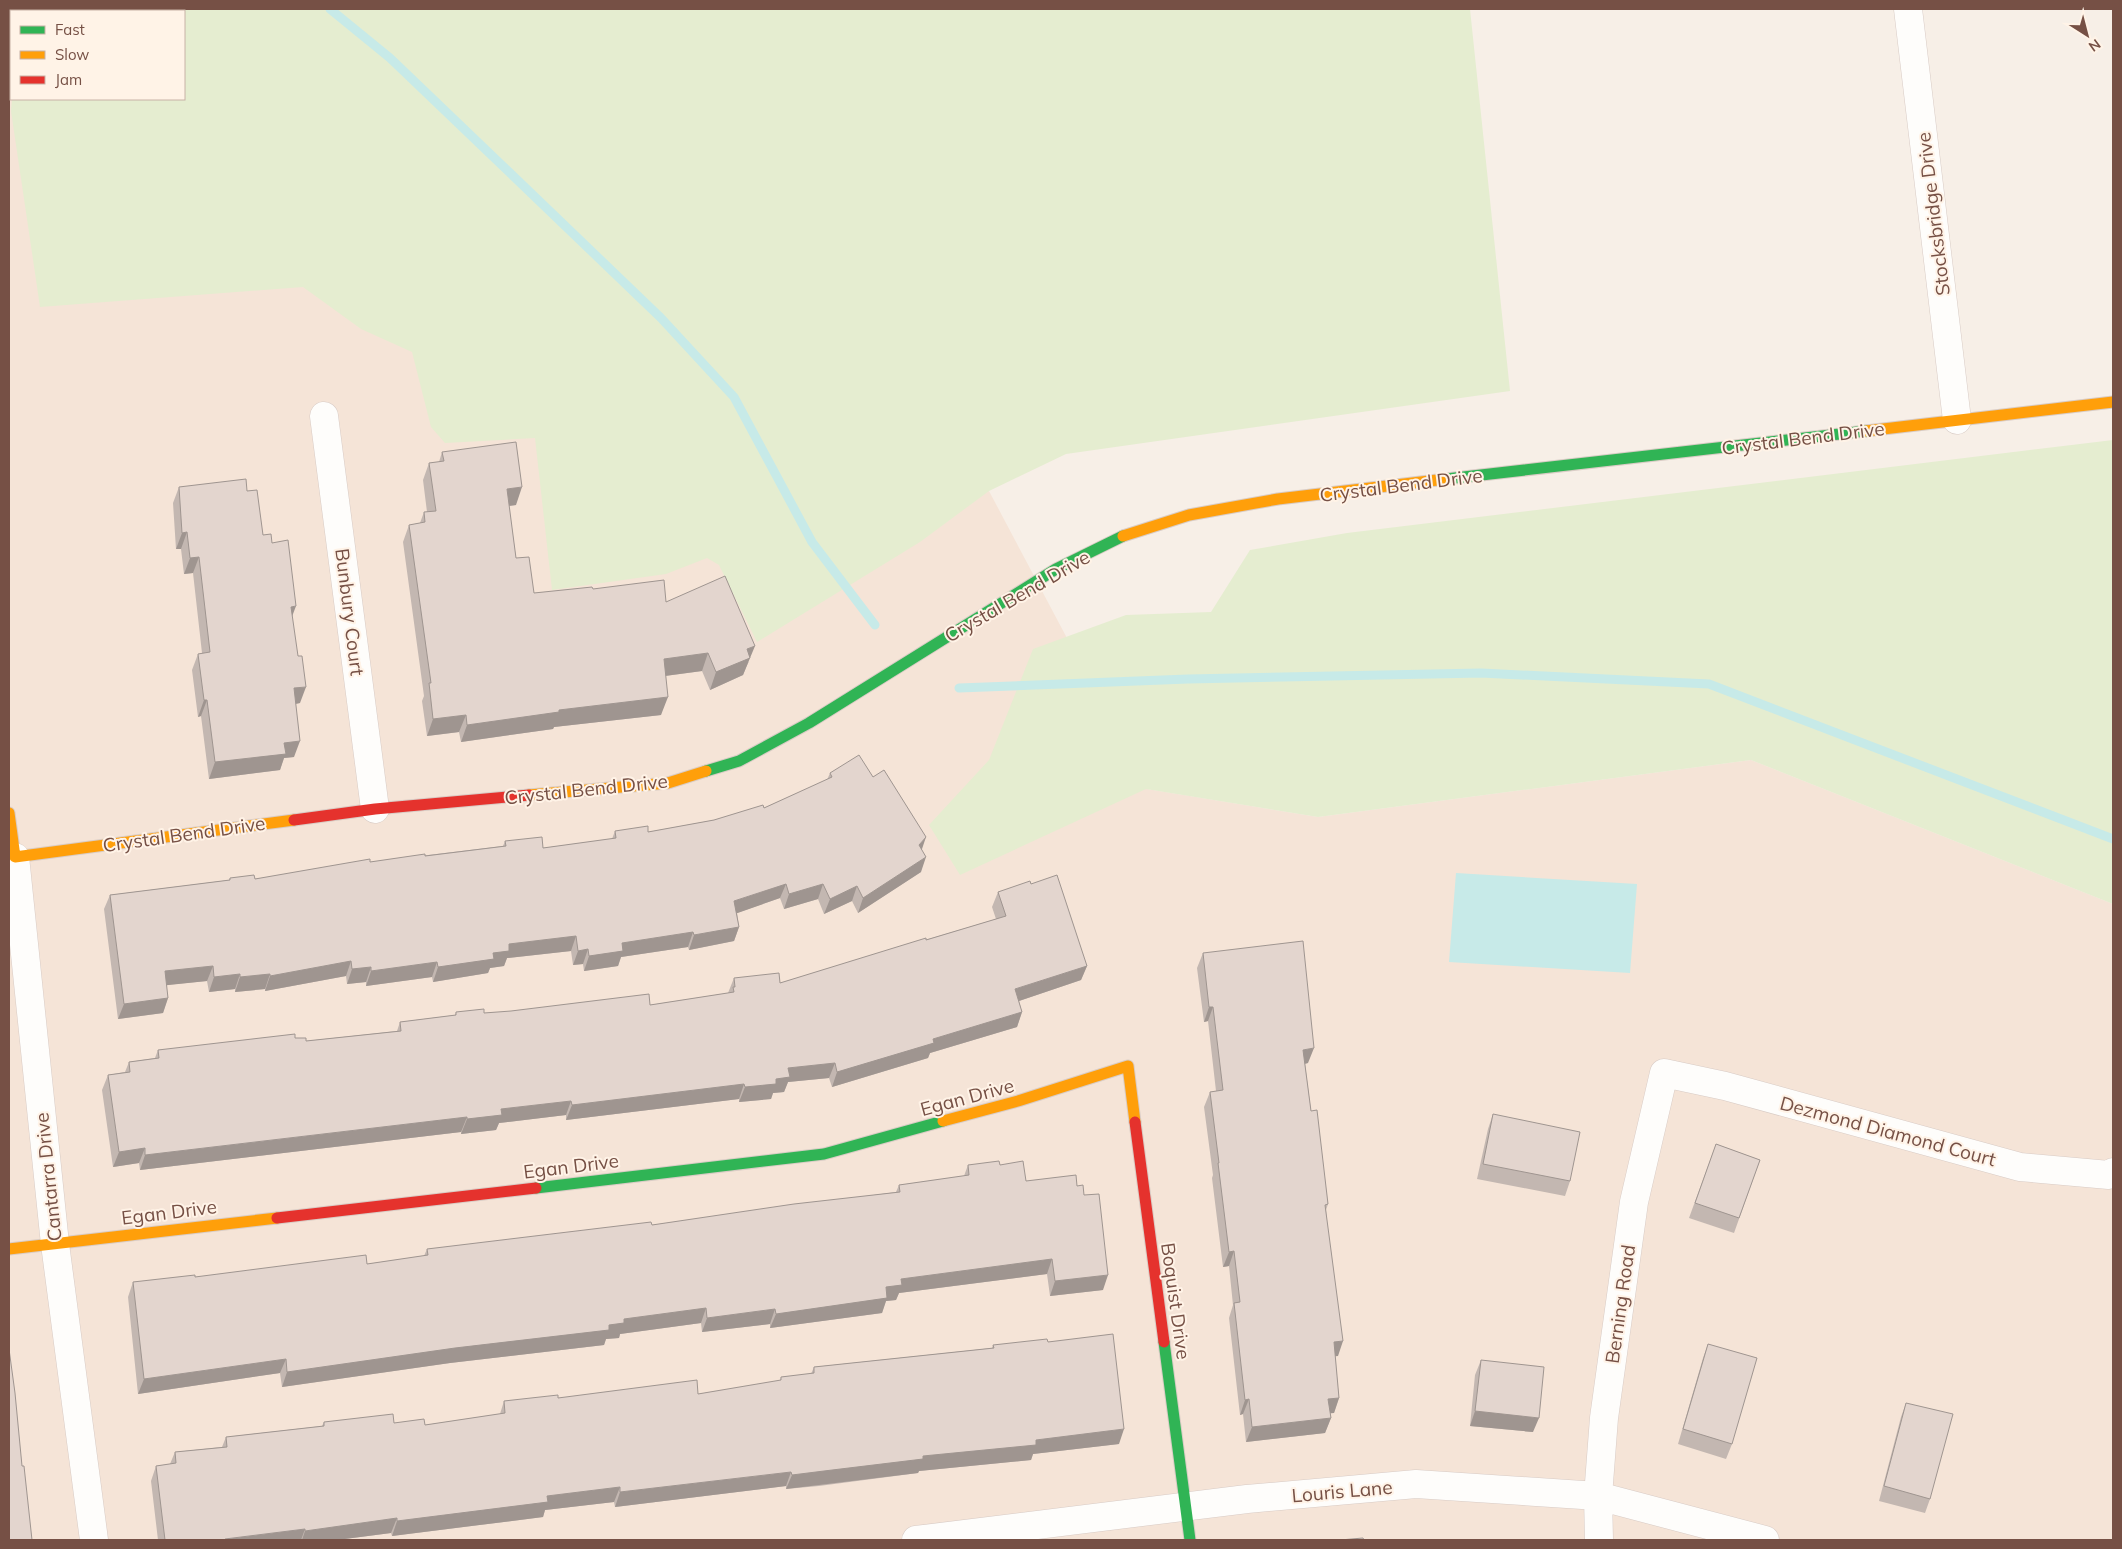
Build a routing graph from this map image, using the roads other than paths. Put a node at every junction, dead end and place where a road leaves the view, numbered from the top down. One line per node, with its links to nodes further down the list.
1 (1908, 9): 4 (street, Stocksbridge Drive)
2 (2113, 402): 4 (street, Crystal Bend Drive)
3 (324, 416): 5 (street, Bunbury Court)
4 (1957, 420): 5 (street, Crystal Bend Drive)
5 (375, 809): 7 (street, Crystal Bend Drive)
6 (9, 813): 7 (street, Cantarra Drive)
7 (12, 858): 11 (street, Cantarra Drive)
8 (1128, 1066): 11 (street, Egan Drive); 14 (street, Boquist Drive)
9 (1665, 1073): 10 (street, Dezmond Diamond Court); 13 (street, Berning Road)
10 (2113, 1172)
11 (55, 1244): 12 (street, Egan Drive); 15 (street, Cantarra Drive)
12 (9, 1249)
13 (1598, 1496): 14 (street, Louris Lane); 18 (street, Berning Road); 19 (street, Louris Lane)
14 (1186, 1507): 16 (street, Louris Lane); 17 (street, Boquist Drive)
15 (94, 1540)
16 (916, 1540)
17 (1190, 1540)
18 (1599, 1540)
19 (1765, 1540)

